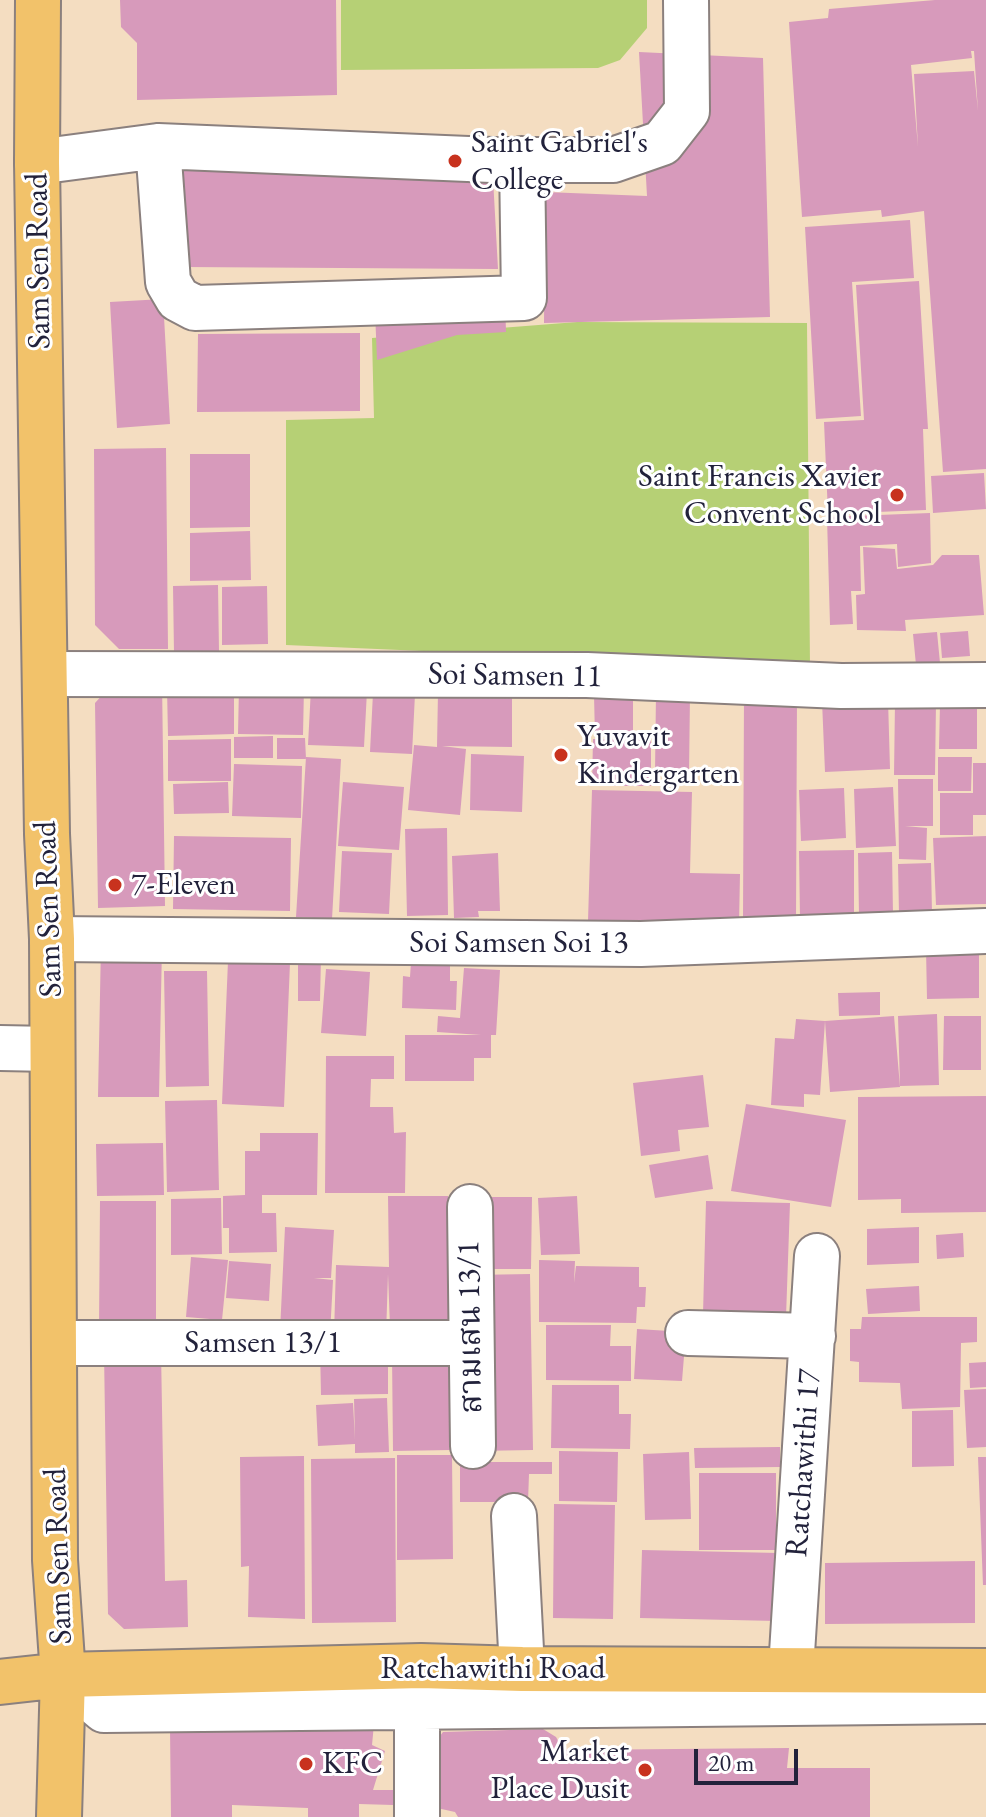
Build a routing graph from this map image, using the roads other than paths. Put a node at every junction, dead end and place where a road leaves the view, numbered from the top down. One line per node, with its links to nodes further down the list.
1 (38, 0): 5 (main road, Sam Sen Road)
2 (686, 0): 4 (street)
3 (158, 146): 4 (street); 4 (street); 5 (street)
4 (522, 159)
5 (37, 162): 6 (main road, Sam Sen Road)
6 (45, 674): 7 (street, Soi Samsen 11); 9 (main road, Sam Sen Road)
7 (986, 685)
8 (986, 931): 9 (street, Soi Samsen Soi 13)
9 (52, 939): 11 (main road, Sam Sen Road)
10 (0, 1048): 11 (street)
11 (51, 1049): 16 (main road, Sam Sen Road)
12 (470, 1207): 17 (street, สามเสน 13/1)
13 (817, 1256): 15 (street, Ratchawithi 17)
14 (688, 1333): 15 (street)
15 (813, 1336): 21 (street, Ratchawithi 17)
16 (55, 1343): 17 (street, Samsen 13/1); 23 (main road, Sam Sen Road)
17 (471, 1343): 18 (street, สามเสน 13/1)
18 (473, 1446)
19 (514, 1516): 20 (street)
20 (522, 1669): 21 (main road, Ratchawithi Road); 25 (main road, Ratchawithi Road)
21 (791, 1669): 22 (main road, Ratchawithi Road)
22 (986, 1671)
23 (63, 1675): 24 (main road, Ratchawithi Road); 25 (main road, Ratchawithi Road); 27 (main road, Sam Sen Road)
24 (0, 1682)
25 (419, 1687): 26 (street); 28 (street)
26 (986, 1701)
27 (59, 1817)
28 (417, 1817)

